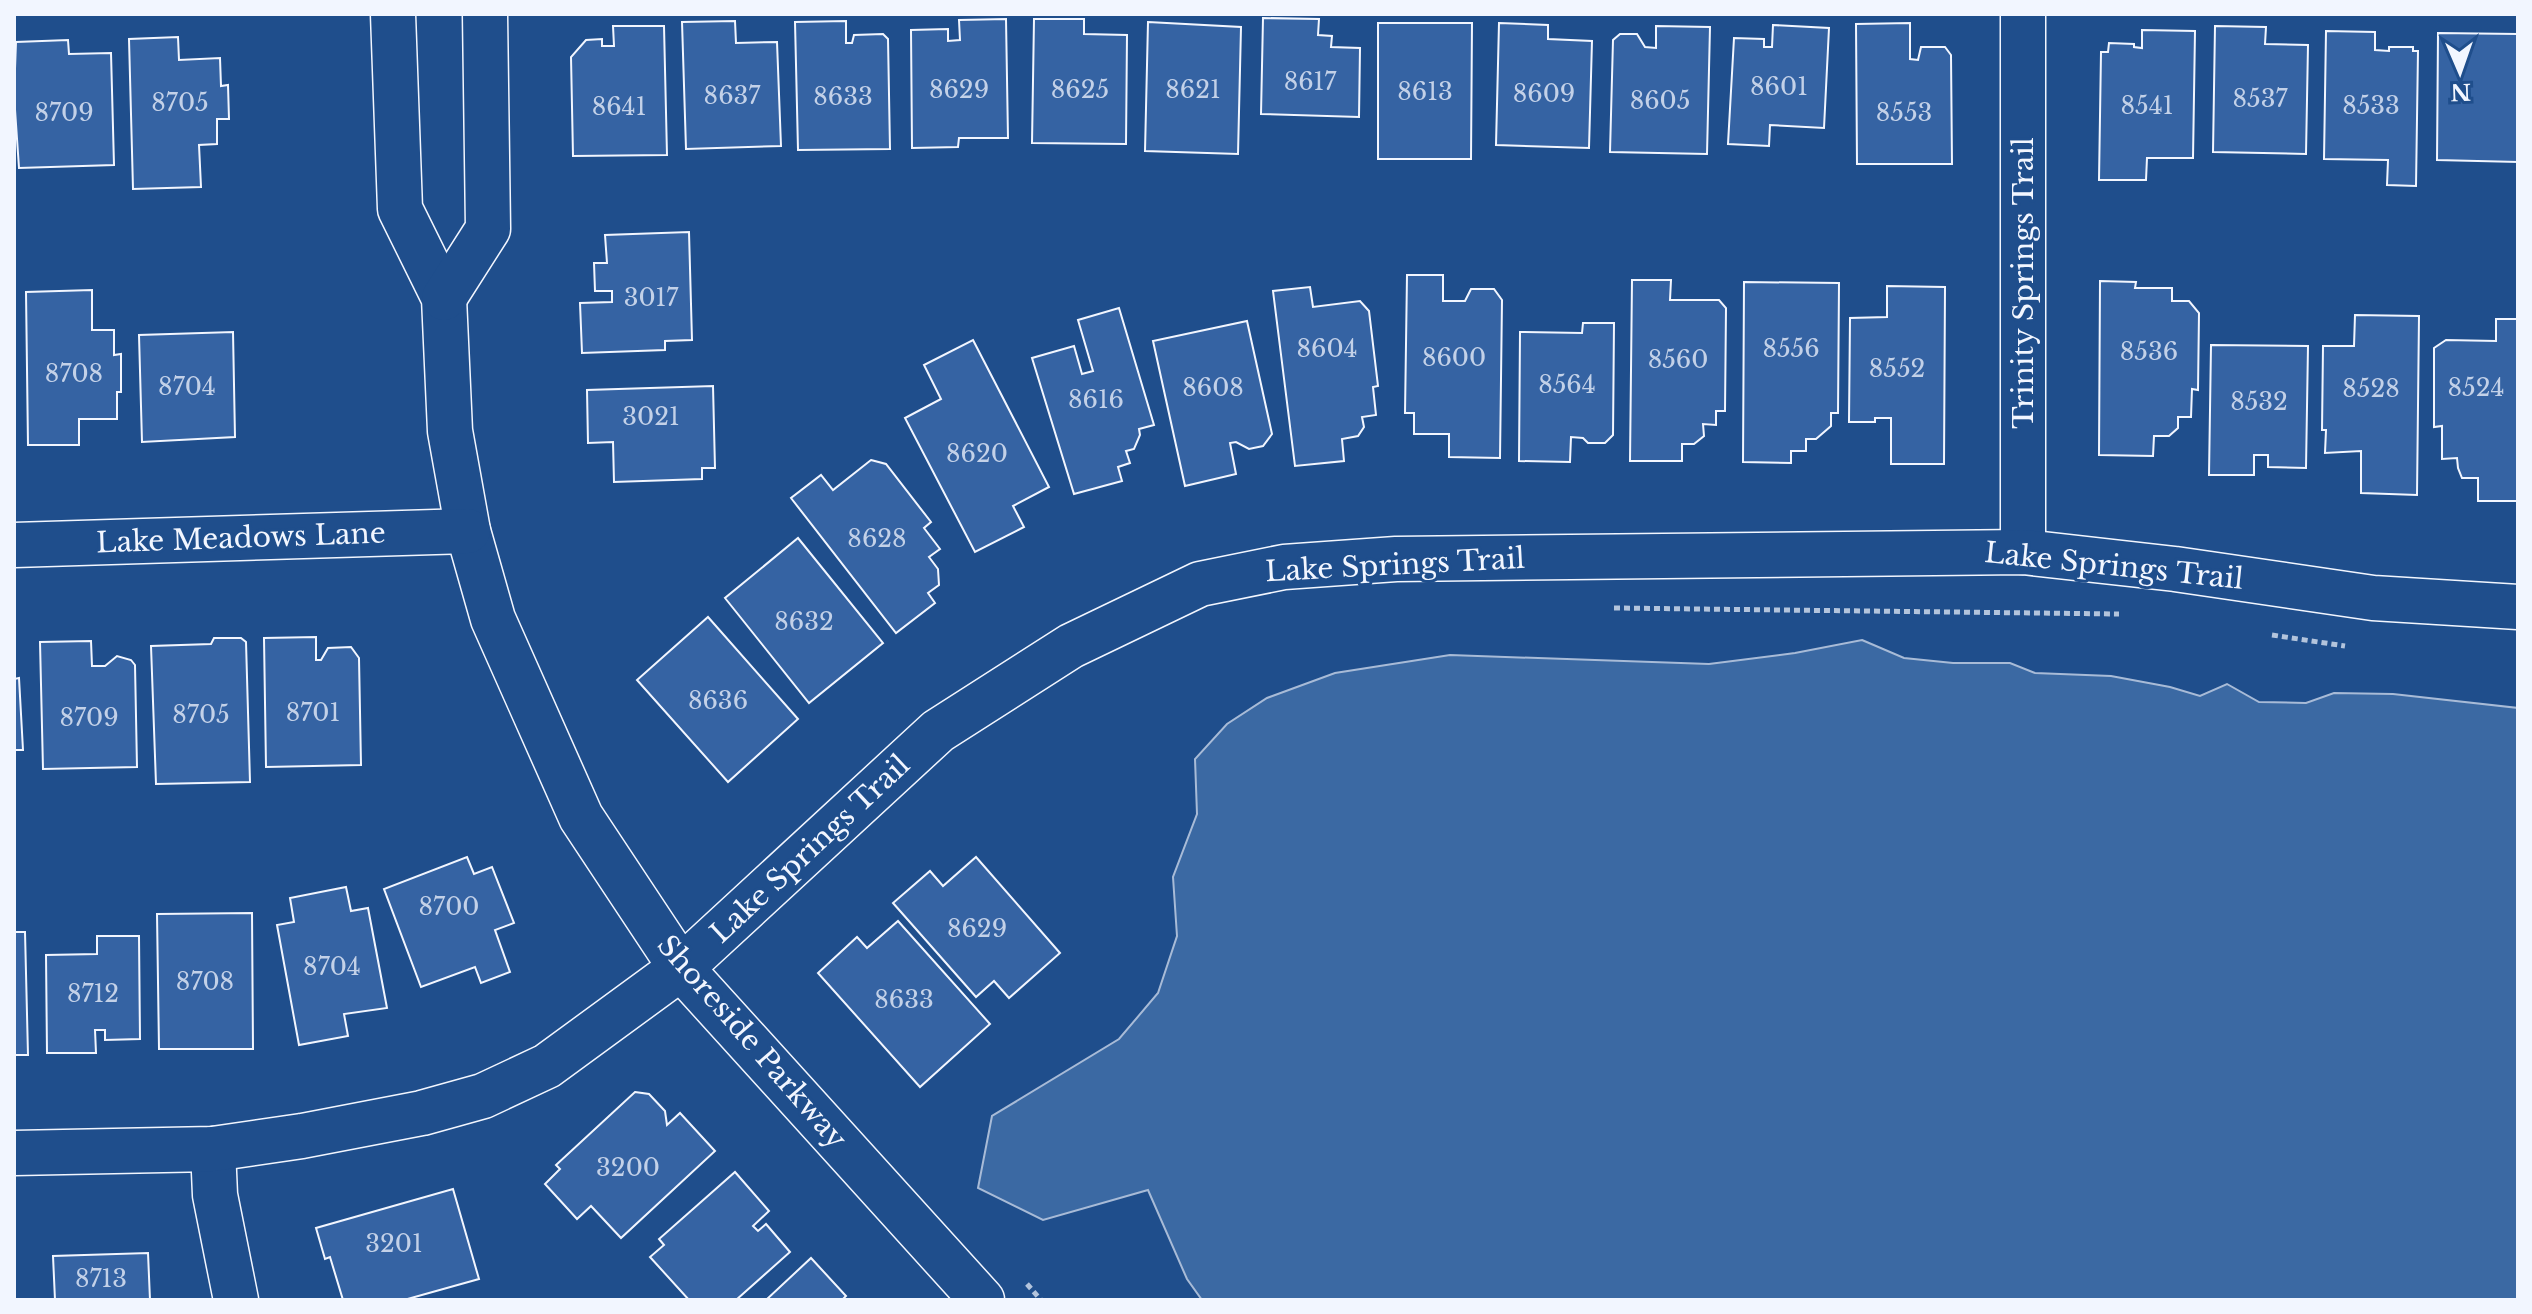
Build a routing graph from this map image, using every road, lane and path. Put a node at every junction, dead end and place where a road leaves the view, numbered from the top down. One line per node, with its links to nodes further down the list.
1 (393, 14): 4 (street, Shoreside Parkway)
2 (485, 14): 4 (street)
3 (2023, 14): 7 (street, Trinity Springs Trail)
4 (444, 298): 5 (street, Shoreside Parkway)
5 (468, 531): 6 (street, Lake Meadows Lane); 13 (street, Shoreside Parkway)
6 (14, 545)
7 (2023, 552): 8 (street, Lake Springs Trail); 13 (street, Lake Springs Trail)
8 (2518, 607)
9 (1607, 608): 10 (path)
10 (2121, 614)
11 (2268, 634): 12 (path)
12 (2351, 646)
13 (681, 968): 14 (street, Lake Springs Trail); 17 (street, Shoreside Parkway)
14 (213, 1149): 15 (street, Lake Springs Trail); 16 (street)
15 (14, 1153)
16 (236, 1300)
17 (982, 1300)

